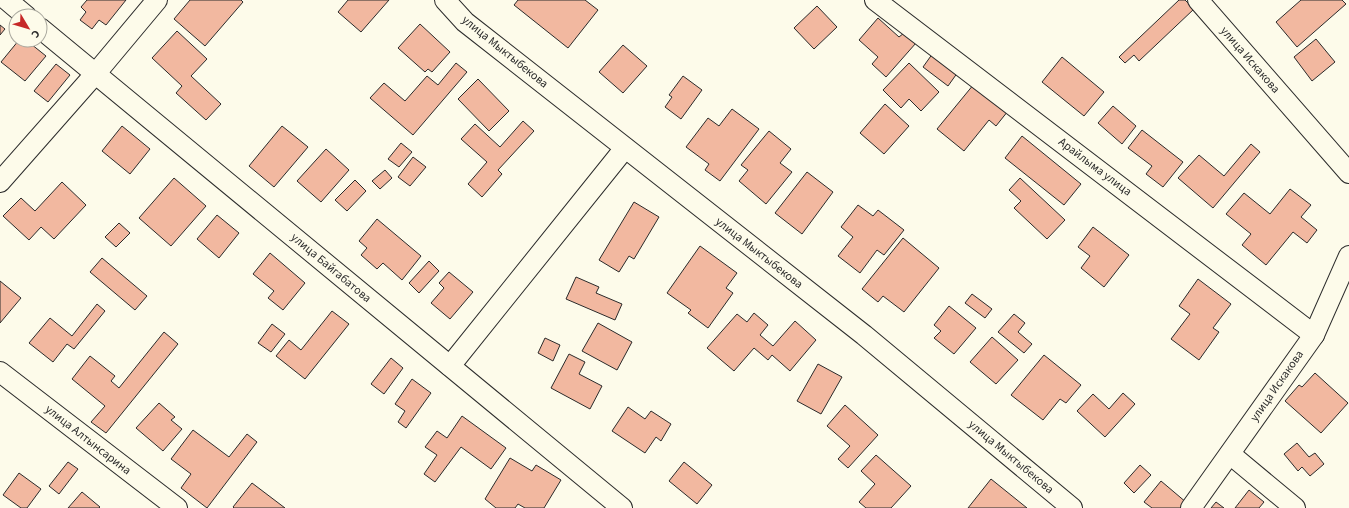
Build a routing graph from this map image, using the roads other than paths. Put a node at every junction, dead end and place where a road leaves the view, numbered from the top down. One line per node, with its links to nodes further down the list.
1 (6, 0): 6 (street)
2 (157, 0): 8 (street)
3 (445, 0): 9 (street, улица Мыктыбекова)
4 (875, 0): 13 (street, Арайлыма улица)
5 (1198, 0): 10 (street, улица Искакова)
6 (16, 8)
7 (48, 35): 8 (street, улица Байгабатова)
8 (96, 74): 11 (street); 14 (street, улица Байгабатова)
9 (625, 148): 14 (street); 19 (street, улица Мыктыбекова)
10 (1349, 173)
11 (0, 182)
12 (1349, 256): 13 (street, улица Искакова)
13 (1314, 335): 16 (street, улица Искакова)
14 (450, 366): 18 (street, улица Байгабатова)
15 (0, 372): 17 (street, улица Алтынсарина)
16 (1230, 454): 20 (street, улица Искакова); 21 (street)
17 (177, 508)
18 (622, 508)
19 (1072, 508)
20 (1191, 508)
21 (1295, 508)

